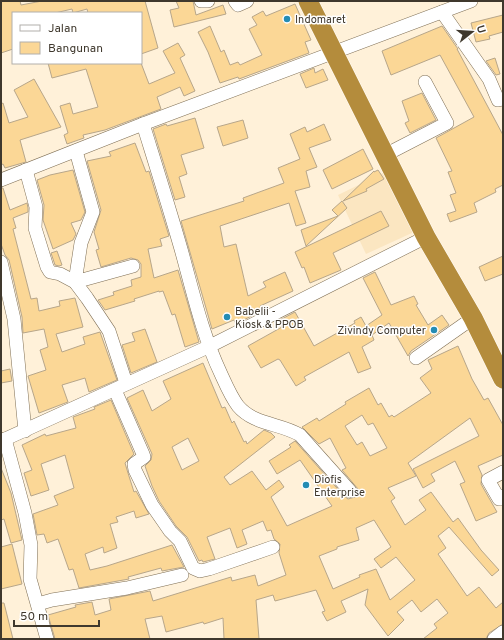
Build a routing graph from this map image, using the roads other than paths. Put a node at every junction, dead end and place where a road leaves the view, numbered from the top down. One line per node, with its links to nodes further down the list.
1 (201, 1): 2 (street)
2 (208, 1)
3 (236, 1): 4 (street)
4 (246, 1)
5 (308, 1): 8 (highway)
6 (471, 1): 7 (street)
7 (442, 12): 8 (street); 10 (street)
8 (334, 53): 11 (street); 13 (highway)
9 (425, 82): 13 (street)
10 (501, 103)
11 (143, 124): 12 (street); 22 (street)
12 (76, 151): 14 (street); 19 (street)
13 (385, 156): 16 (highway)
14 (26, 170): 15 (street); 19 (street)
15 (1, 180)
16 (426, 236): 21 (highway); 22 (street)
17 (1, 262): 20 (street)
18 (133, 266): 19 (street)
19 (75, 282): 25 (street)
20 (7, 313): 27 (street)
21 (473, 318): 23 (street); 24 (highway)
22 (208, 347): 25 (street); 30 (street)
23 (416, 358)
24 (503, 379)
25 (126, 383): 26 (street)
26 (115, 390): 27 (street); 32 (street)
27 (25, 431): 28 (street)
28 (3, 440): 34 (street)
29 (503, 472): 31 (street)
30 (350, 491)
31 (503, 496)
32 (273, 547)
33 (182, 575): 34 (street)
34 (38, 604): 36 (street)
35 (503, 632): 37 (street)
36 (47, 639)
37 (494, 639)

